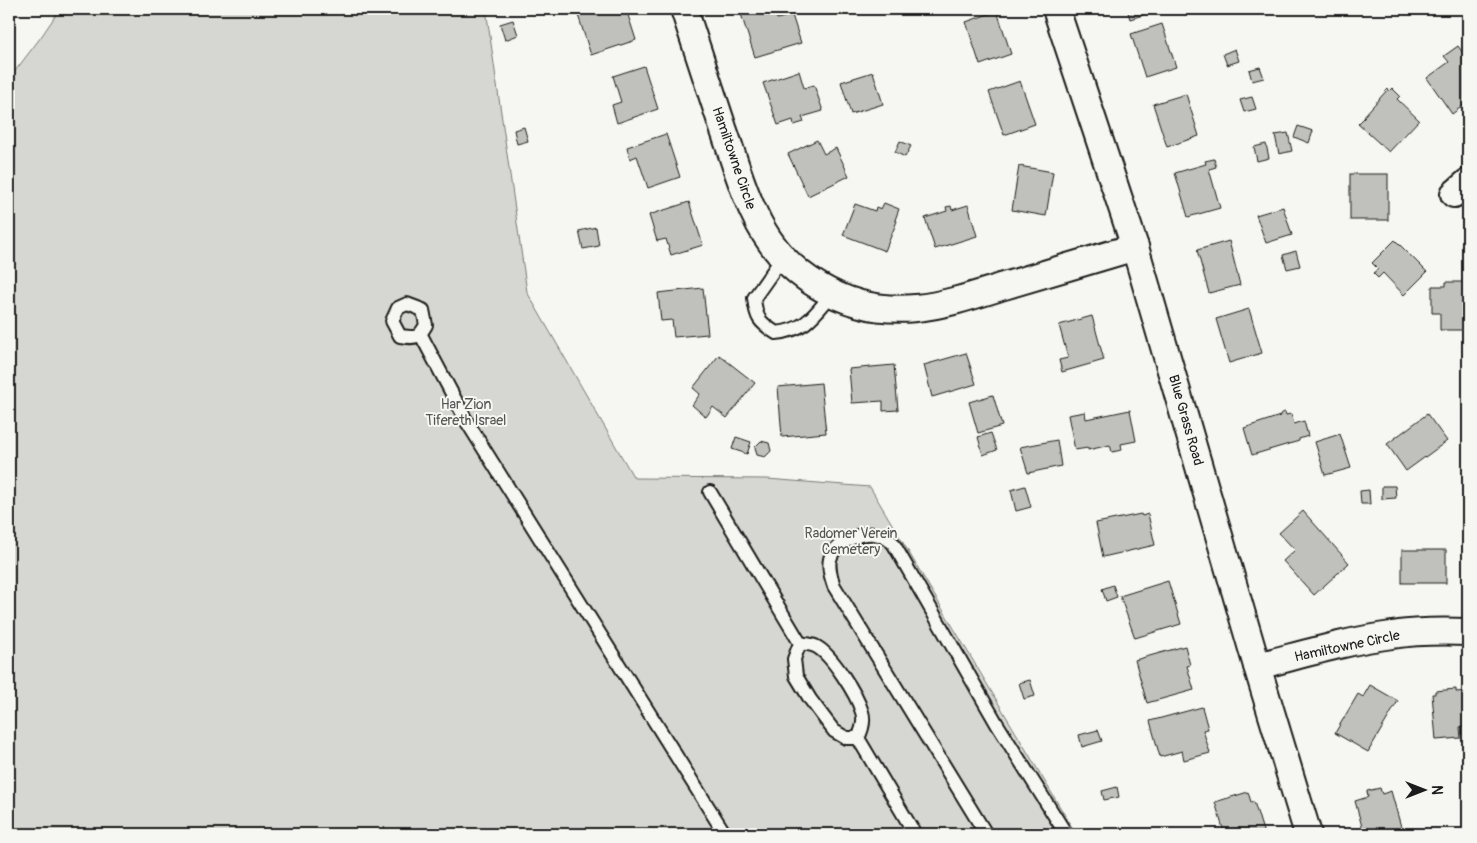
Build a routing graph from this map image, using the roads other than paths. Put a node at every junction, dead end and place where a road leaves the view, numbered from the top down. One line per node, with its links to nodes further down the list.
1 (684, 9): 4 (street, Hamiltowne Circle)
2 (1056, 9): 3 (street, Blue Grass Road)
3 (1135, 247): 5 (street, Hamiltowne Circle); 10 (street, Blue Grass Road)
4 (783, 257): 5 (street, Hamiltowne Circle); 5 (lane)
5 (832, 294)
6 (420, 335): 12 (lane)
7 (710, 492): 9 (lane)
8 (1468, 632): 10 (street, Hamiltowne Circle)
9 (800, 643): 11 (lane); 11 (lane)
10 (1257, 666): 16 (street, Blue Grass Road)
11 (858, 738): 13 (lane)
12 (725, 834)
13 (915, 834)
14 (986, 834): 15 (lane)
15 (1066, 834)
16 (1308, 834)

